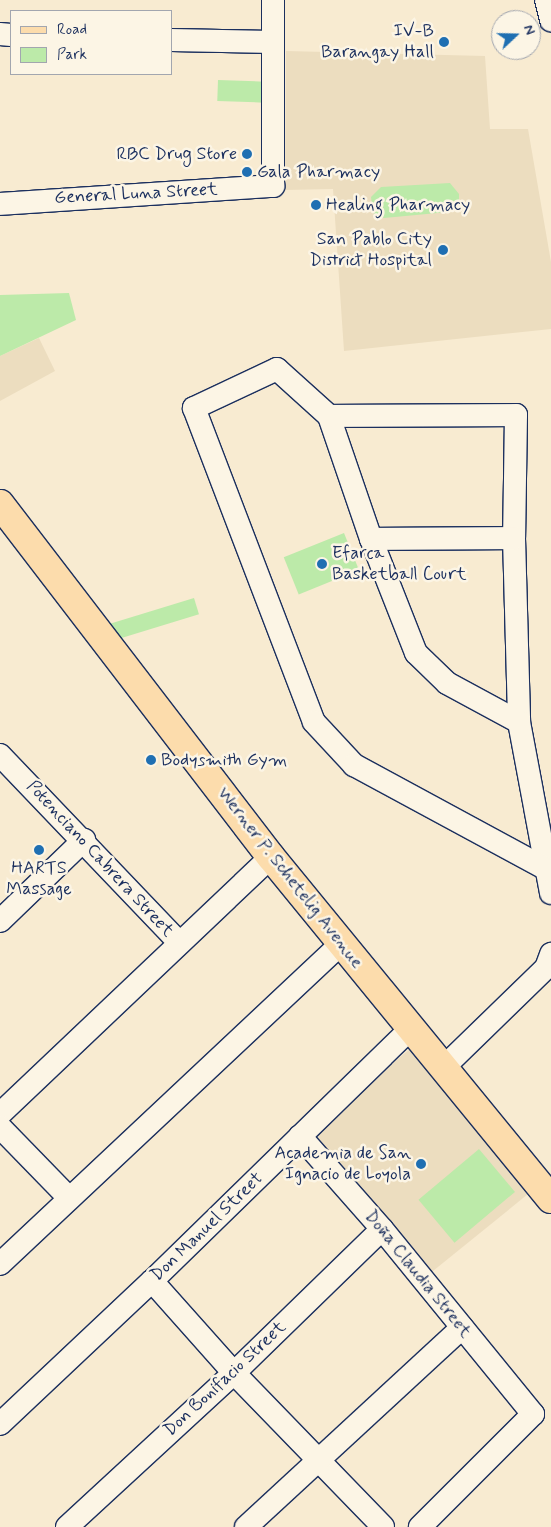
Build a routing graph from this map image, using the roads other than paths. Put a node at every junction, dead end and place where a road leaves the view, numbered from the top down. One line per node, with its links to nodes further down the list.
1 (273, 0): 5 (street)
2 (546, 0): 3 (street)
3 (551, 20)
4 (172, 40): 5 (street)
5 (273, 42): 6 (street, General Luna Street)
6 (0, 204)
7 (329, 416): 9 (street); 10 (street); 15 (street)
8 (4, 519): 14 (main road, Werner P. Schetelig Avenue)
9 (514, 538): 10 (street); 11 (street)
10 (371, 539): 11 (street)
11 (519, 722): 15 (street)
12 (0, 754): 13 (street, Potenciano Cabrera Street)
13 (84, 840): 17 (street); 18 (street, Potenciano Cabrera Street)
14 (271, 857): 18 (street); 19 (main road, Werner P. Schetelig Avenue)
15 (548, 870): 16 (street)
16 (551, 893)
17 (0, 921)
18 (179, 942): 23 (street)
19 (342, 943): 21 (main road, Werner P. Schetelig Avenue); 26 (street)
20 (551, 954): 22 (street)
21 (411, 1028): 22 (main road, Werner P. Schetelig Avenue); 25 (street, Don Manuel Street)
22 (443, 1068): 27 (main road, Werner P. Schetelig Avenue)
23 (0, 1114)
24 (0, 1127): 26 (street)
25 (300, 1136): 28 (street, Doña Claudia Street); 30 (street, Don Manuel Street)
26 (69, 1198): 29 (street)
27 (551, 1199)
28 (382, 1229): 31 (street, Doña Claudia Street); 32 (street, Don Bonifacio Street)
29 (0, 1264)
30 (152, 1282): 32 (street); 33 (street, Don Manuel Street)
31 (462, 1328): 34 (street); 38 (street, Doña Claudia Street)
32 (234, 1373): 34 (street); 35 (street, Don Bonifacio Street)
33 (0, 1424)
34 (317, 1459): 36 (street); 37 (street)
35 (67, 1527)
36 (246, 1527)
37 (383, 1527)
38 (420, 1527)

